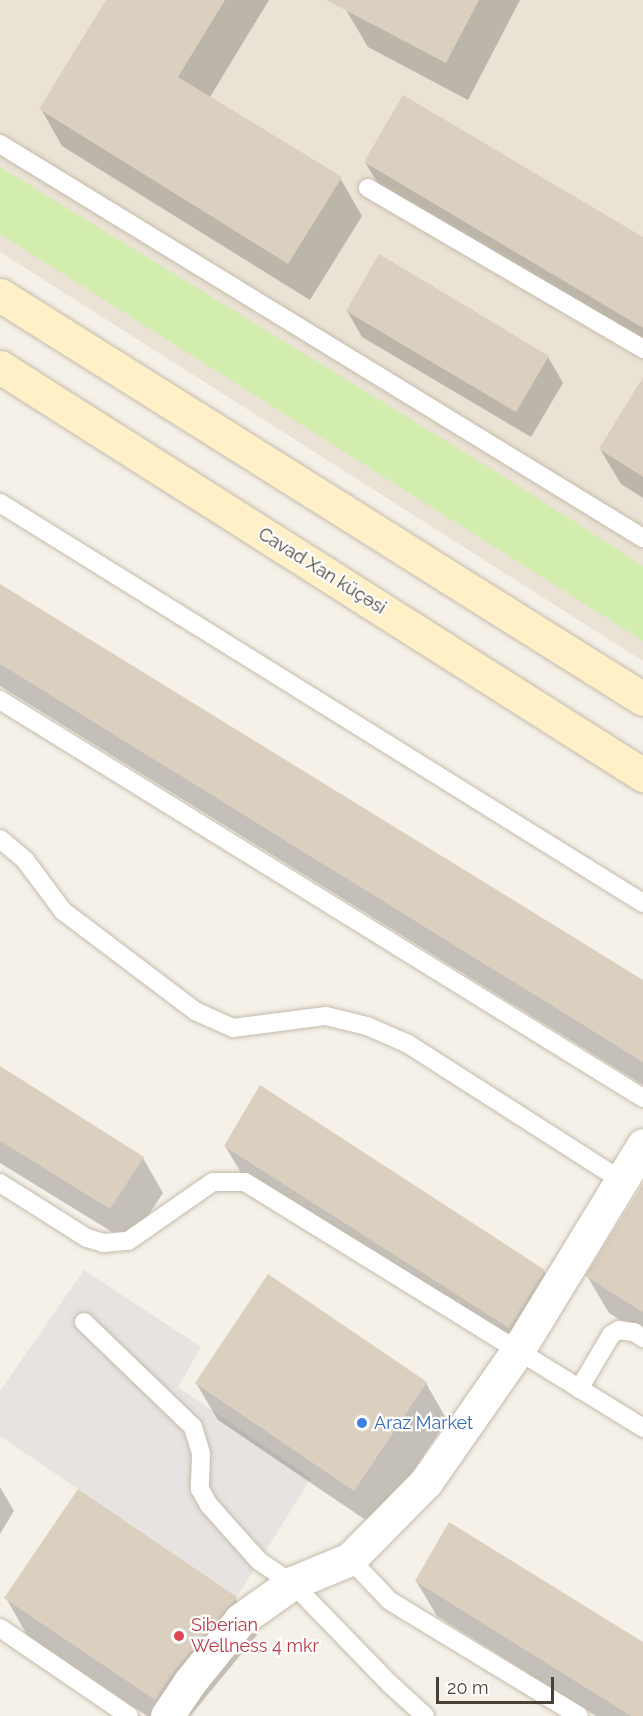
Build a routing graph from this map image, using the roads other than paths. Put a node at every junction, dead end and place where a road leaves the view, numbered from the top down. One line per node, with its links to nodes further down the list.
1 (0, 144): 7 (lane)
2 (368, 188): 4 (lane)
3 (0, 295): 8 (street)
4 (643, 349)
5 (0, 367): 10 (street, Cavad Xan küçəsi)
6 (0, 502): 12 (lane)
7 (643, 538)
8 (643, 699)
9 (0, 700): 13 (lane)
10 (643, 775)
11 (0, 839): 15 (lane)
12 (643, 903)
13 (643, 1098)
14 (643, 1145): 15 (street)
15 (621, 1180): 19 (street)
16 (0, 1183): 19 (lane)
17 (84, 1322): 23 (lane)
18 (643, 1338): 20 (lane)
19 (518, 1350): 20 (lane); 22 (street)
20 (579, 1389): 21 (lane)
21 (643, 1428)
22 (350, 1559): 23 (street); 28 (lane)
23 (292, 1583): 26 (street); 27 (lane)
24 (0, 1628): 25 (lane)
25 (129, 1716)
26 (167, 1716)
27 (425, 1716)
28 (579, 1716)

